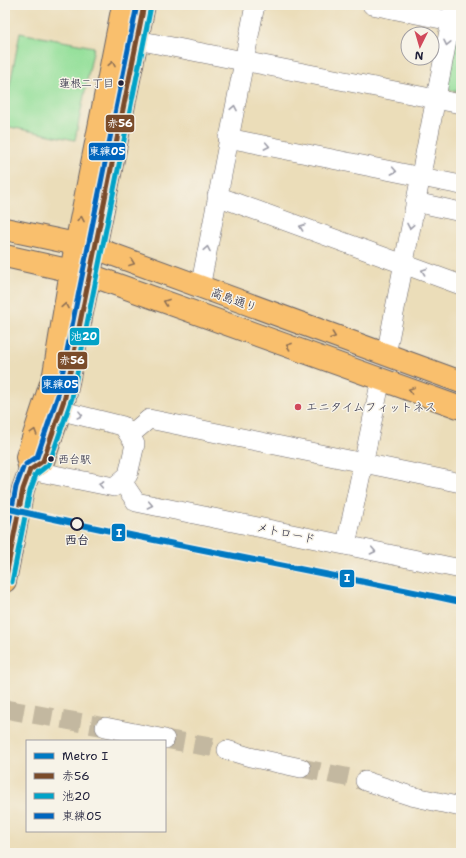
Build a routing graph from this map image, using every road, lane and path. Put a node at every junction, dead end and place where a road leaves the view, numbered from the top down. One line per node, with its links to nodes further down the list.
1 (124, 5): 17 (main road, one-way to 1)
2 (144, 5): 6 (main road)
3 (255, 5): 7 (street)
4 (372, 5): 5 (street)
5 (453, 13): 8 (street, one-way to 8)
6 (137, 40): 7 (street); 17 (main road)
7 (244, 60): 8 (street); 10 (street, one-way to 7)
8 (435, 99): 9 (street); 11 (street)
9 (461, 104)
10 (228, 138): 11 (street, one-way to 11); 13 (street)
11 (420, 177): 12 (street); 14 (street)
12 (461, 185)
13 (217, 196): 19 (street, one-way to 13); 22 (street, one-way to 13)
14 (415, 202): 15 (street); 19 (street, one-way to 19)
15 (461, 212)
16 (5, 229): 17 (main road, 高島通り)
17 (86, 246): 20 (main road); 22 (main road, 高島通り, one-way to 22)
18 (5, 256): 20 (main road, 高島通り)
19 (402, 264): 21 (street, one-way to 19); 23 (street)
20 (81, 273): 24 (main road, 高島通り, one-way to 20); 26 (main road)
21 (461, 285)
22 (200, 288): 23 (main road, 高島通り, one-way to 23)
23 (386, 355): 25 (main road, 高島通り)
24 (381, 379): 27 (main road, 高島通り, one-way to 24); 29 (street)
25 (461, 382)
26 (51, 408): 28 (street, one-way to 28); 30 (main road)
27 (461, 408)
28 (130, 435): 29 (street); 31 (street)
29 (363, 462): 32 (street); 33 (street)
30 (30, 470): 31 (street, one-way to 30); 35 (main road)
31 (122, 481): 33 (street, メトロード, one-way to 33)
32 (461, 483)
33 (346, 545): 34 (street, メトロード, one-way to 34)
34 (461, 569)
35 (5, 581)
36 (105, 727): 37 (street)
37 (165, 738)
38 (227, 750): 39 (street)
39 (301, 768)
40 (365, 781): 41 (street)
41 (460, 808)

